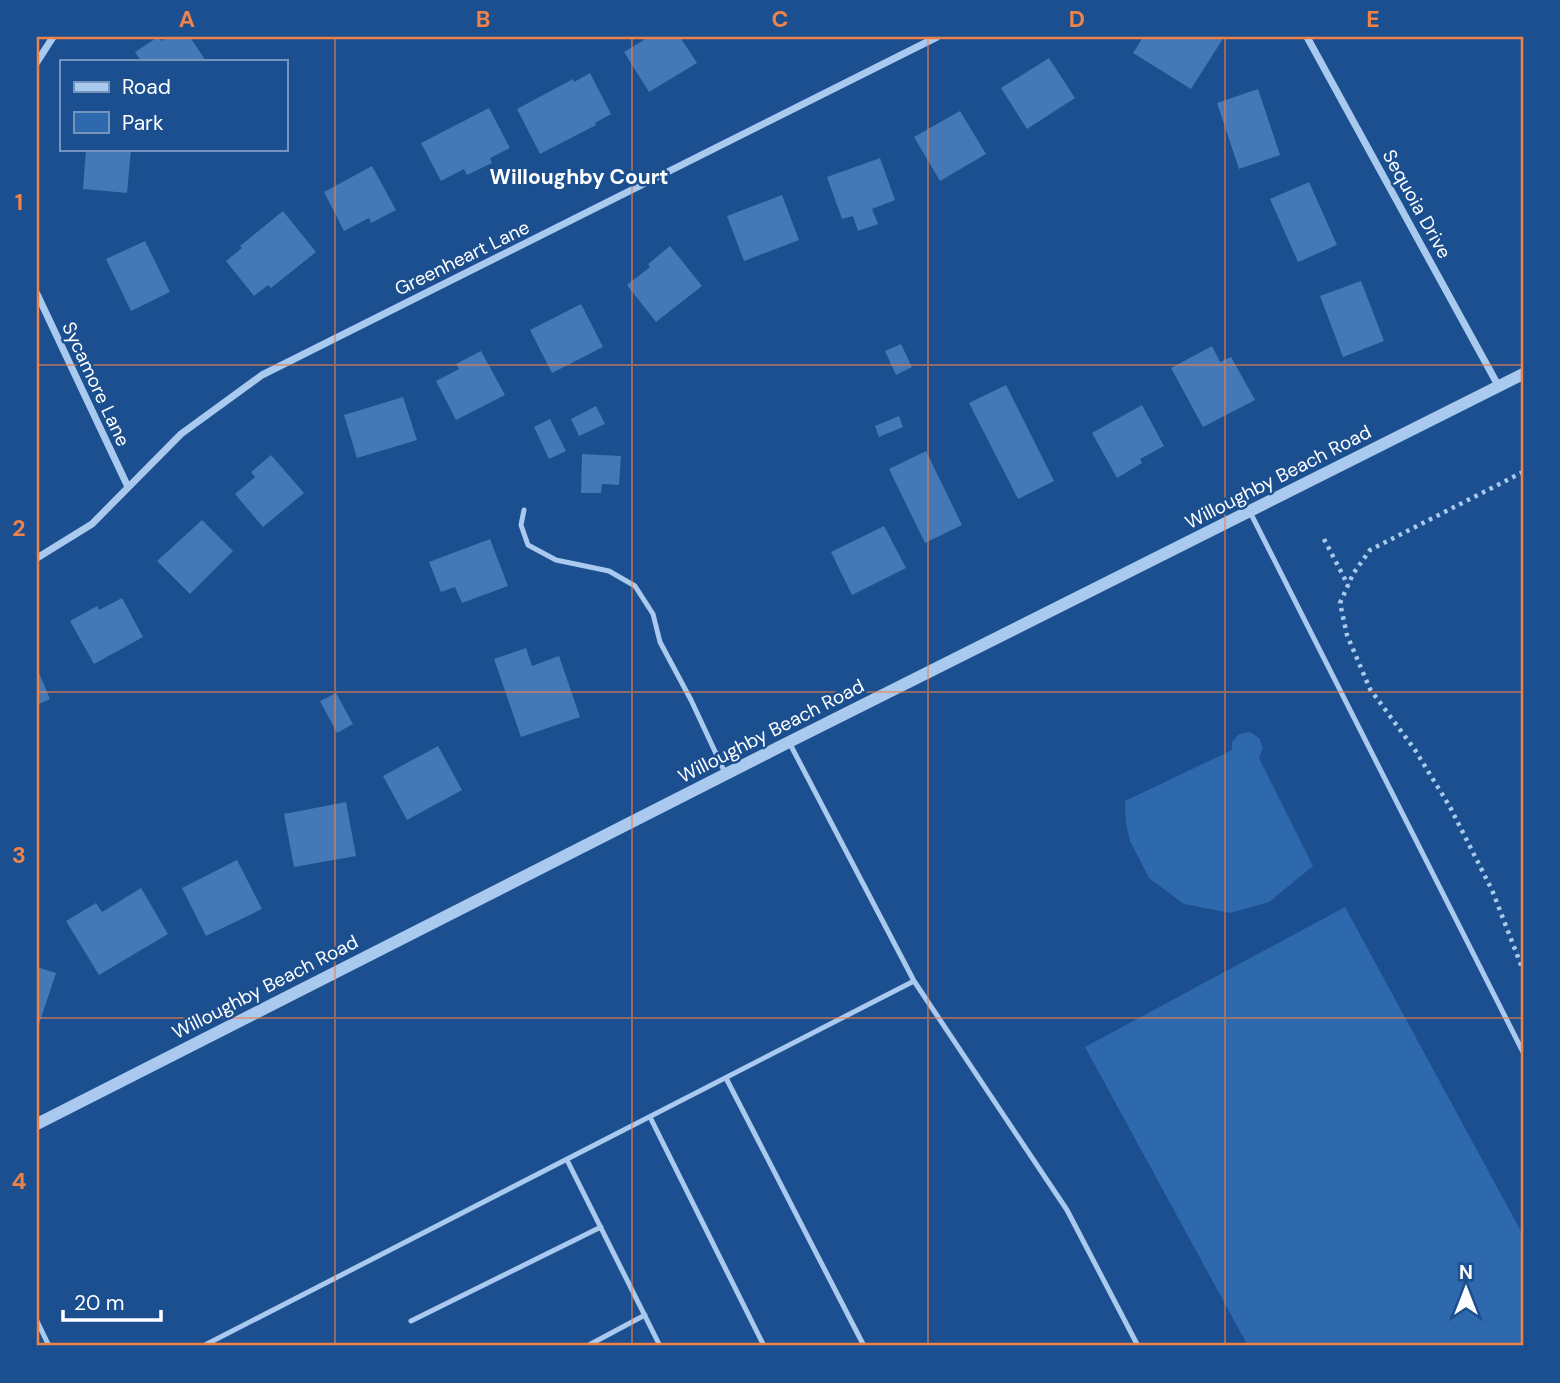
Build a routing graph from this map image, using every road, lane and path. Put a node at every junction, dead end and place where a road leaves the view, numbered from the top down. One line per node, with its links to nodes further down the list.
1 (53, 37): 4 (street)
2 (937, 37): 9 (street, Greenheart Lane)
3 (1307, 37): 7 (street, Sequoia Drive)
4 (37, 62)
5 (37, 294): 9 (street, Sycamore Lane)
6 (1523, 374): 7 (street, Willoughby Beach Road)
7 (1499, 387): 11 (street, Willoughby Beach Road)
8 (1523, 472): 14 (path)
9 (128, 487): 13 (street, Greenheart Lane)
10 (524, 510): 16 (lane)
11 (1250, 512): 15 (street, Willoughby Beach Road); 19 (lane)
12 (1324, 539): 14 (path)
13 (37, 558)
14 (1348, 585): 17 (path)
15 (789, 742): 16 (street, Willoughby Beach Road); 18 (lane)
16 (726, 775): 22 (street, Willoughby Beach Road)
17 (1523, 970)
18 (914, 981): 20 (lane); 34 (lane)
19 (1523, 1052)
20 (726, 1078): 21 (lane); 33 (lane)
21 (650, 1117): 23 (lane); 32 (lane)
22 (37, 1124)
23 (567, 1160): 24 (lane); 29 (lane)
24 (601, 1227): 25 (lane); 27 (lane)
25 (645, 1315): 30 (lane); 31 (lane)
26 (37, 1321): 28 (lane)
27 (411, 1321)
28 (49, 1346)
29 (203, 1346)
30 (587, 1346)
31 (660, 1346)
32 (764, 1346)
33 (864, 1346)
34 (1138, 1346)

